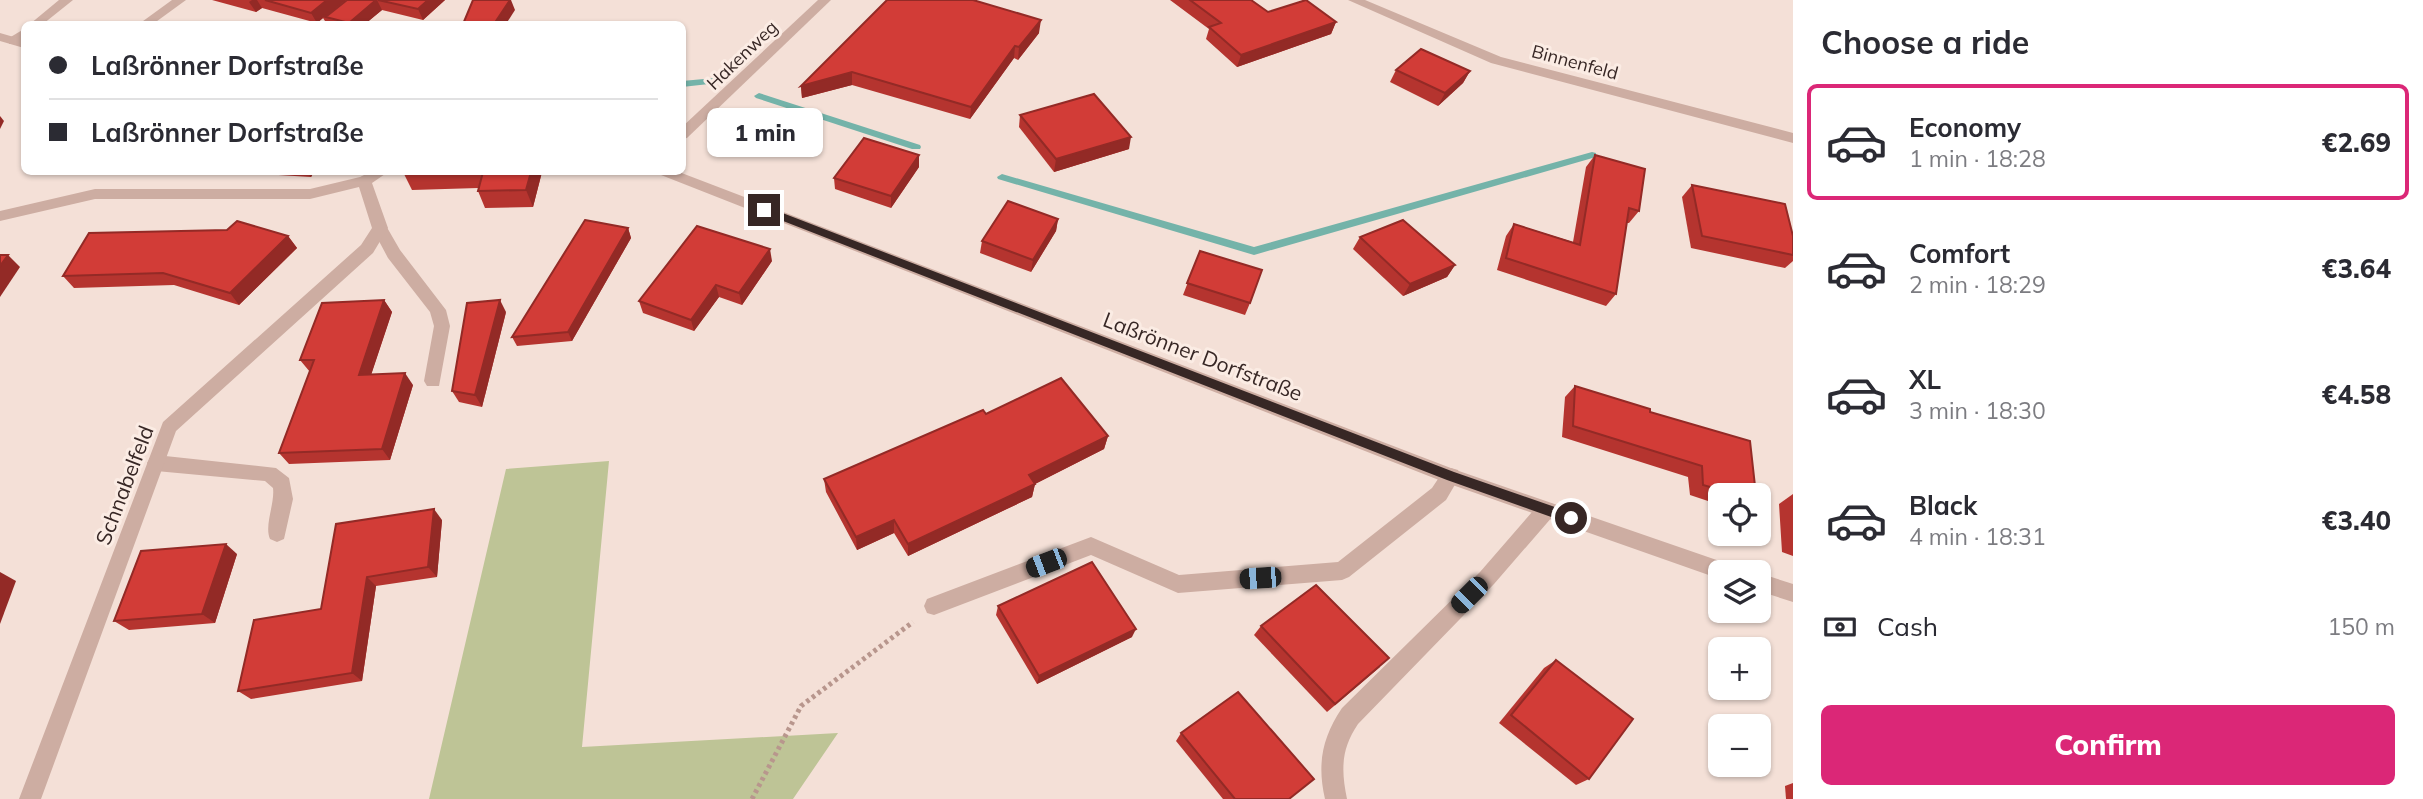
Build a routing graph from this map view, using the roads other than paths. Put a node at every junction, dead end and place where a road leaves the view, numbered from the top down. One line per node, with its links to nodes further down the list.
1 (67, 0): 5 (street)
2 (180, 0): 6 (street)
3 (825, 0): 9 (street, Hakenweg)
4 (1354, 0): 10 (street, Binnenfeld)
5 (40, 21)
6 (149, 21)
7 (0, 37): 8 (street)
8 (21, 39)
9 (686, 131)
10 (1793, 138)
11 (375, 175): 13 (street)
12 (674, 175): 18 (street, Laßrönner Dorfstraße)
13 (364, 181): 14 (street); 15 (street)
14 (0, 216)
15 (380, 228): 16 (street); 17 (street, Schnabelfeld)
16 (433, 381)
17 (156, 463): 20 (street); 25 (street, Schnabelfeld)
18 (1451, 476): 19 (street, Laßrönner Dorfstraße); 24 (street)
19 (1546, 510): 21 (street, Laßrönner Dorfstraße); 26 (street)
20 (277, 533)
21 (1708, 565)
22 (1771, 586): 23 (street)
23 (1793, 593)
24 (934, 606)
25 (30, 799)
26 (1336, 799)

